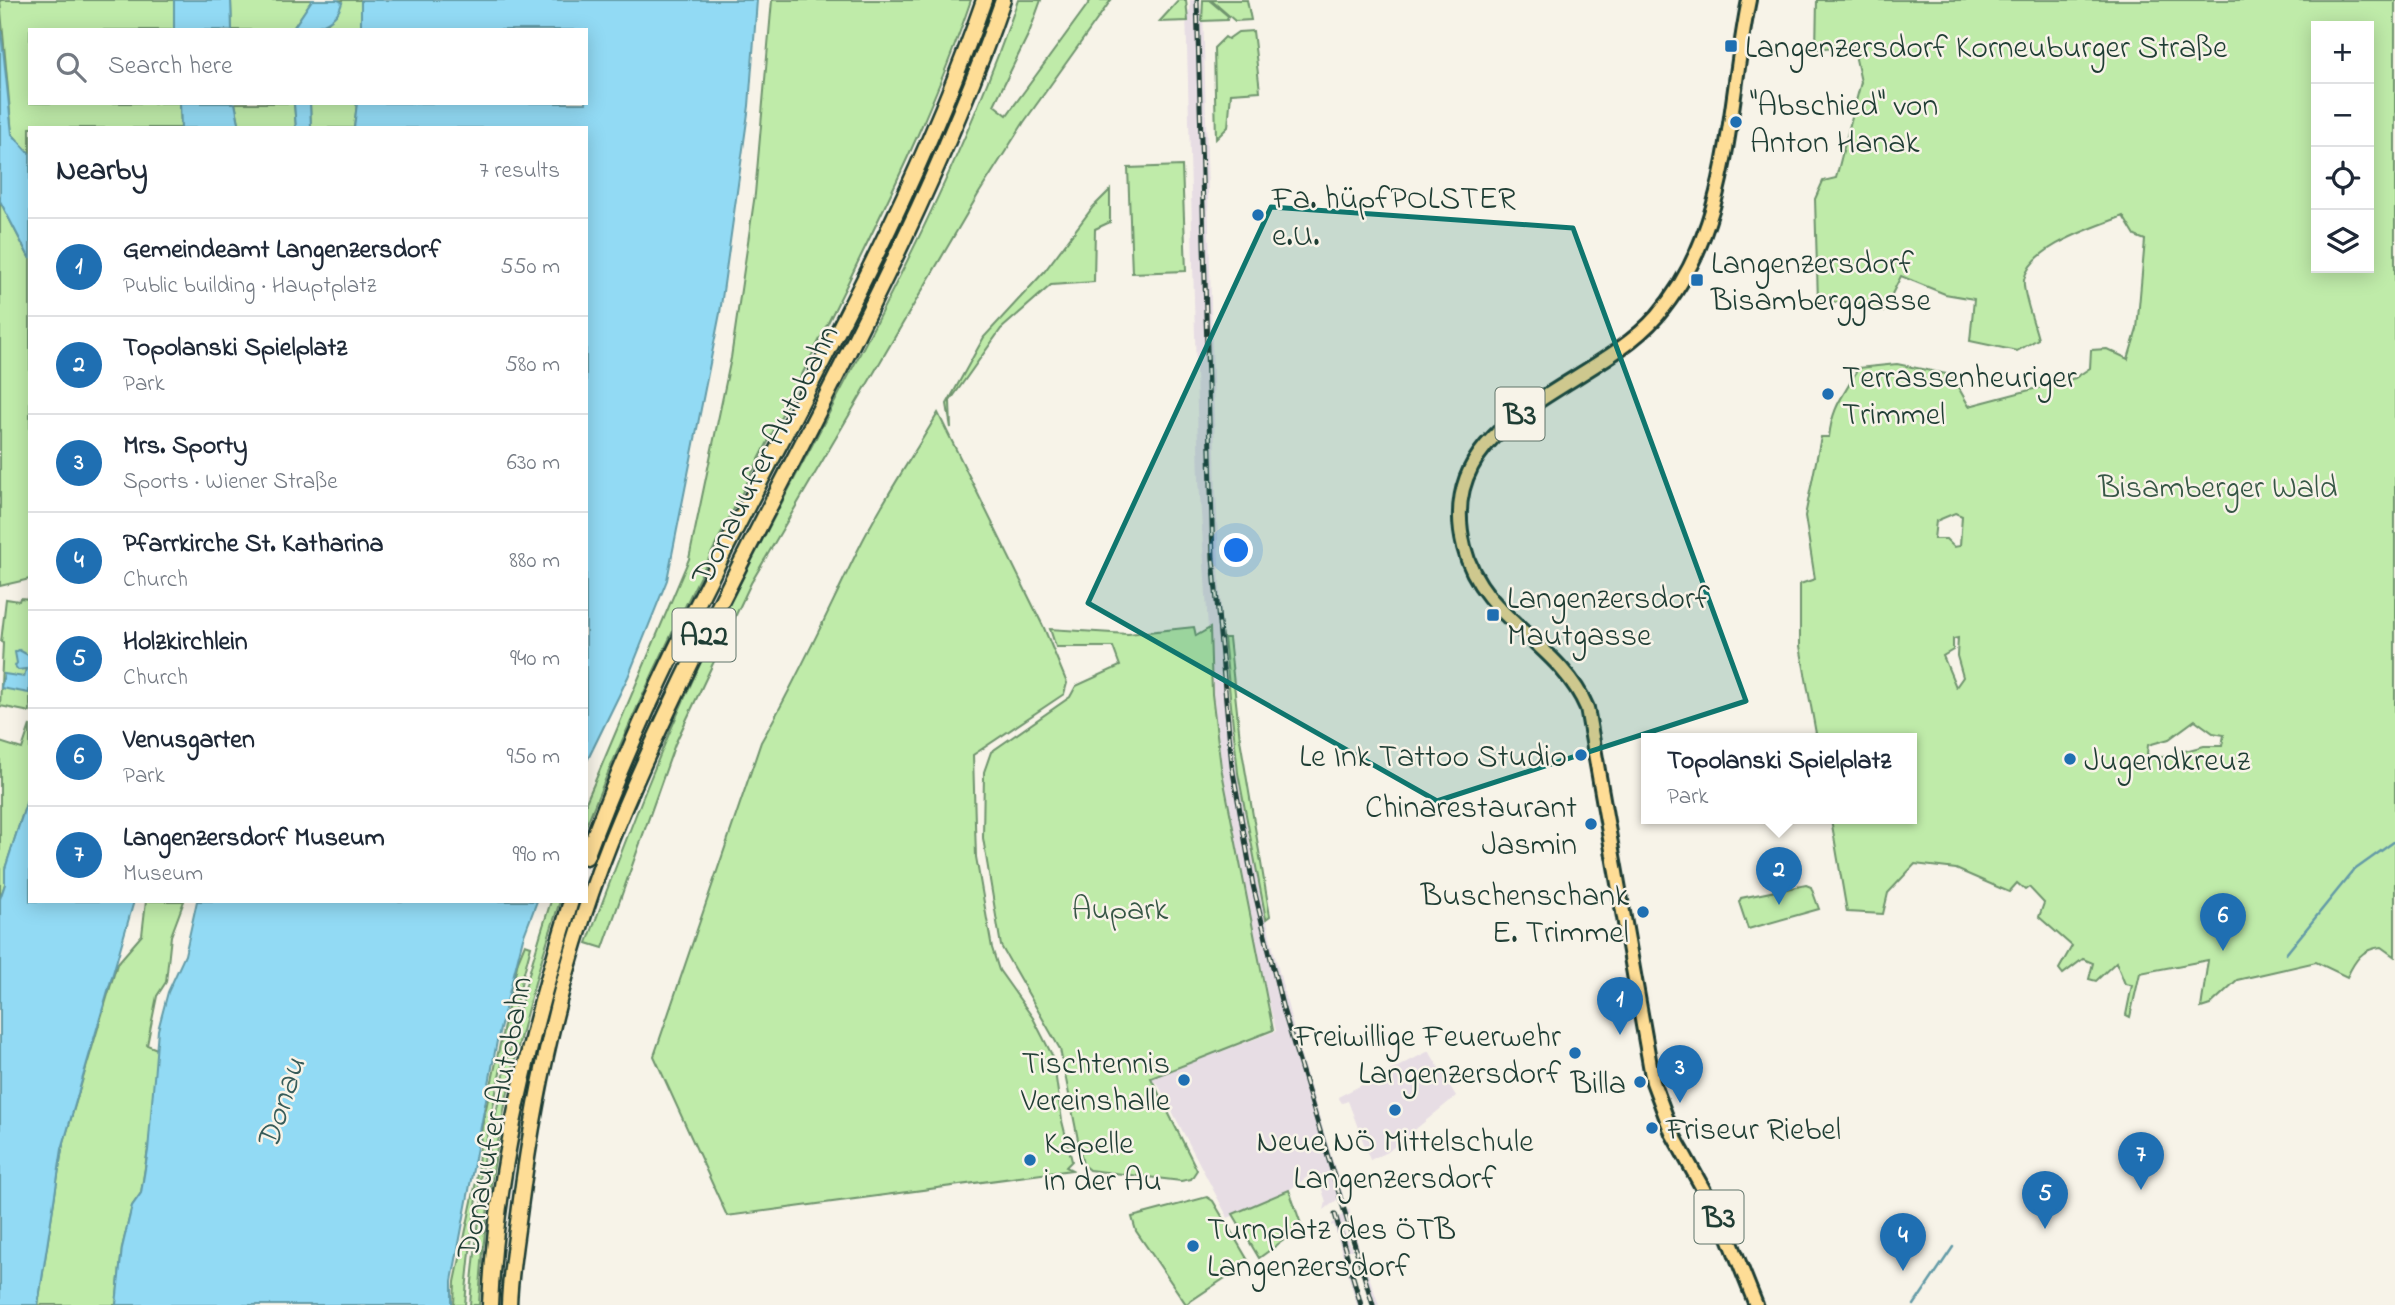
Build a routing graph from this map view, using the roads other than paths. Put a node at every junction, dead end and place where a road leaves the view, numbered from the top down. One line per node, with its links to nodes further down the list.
1 (984, 0): 4 (highway, Donauufer Autobahn / A22)
2 (1003, 0): 7 (highway, Donauufer Autobahn / A22)
3 (1749, 0): 8 (main road, B3)
4 (588, 852)
5 (569, 903): 6 (highway, Donauufer Autobahn)
6 (490, 1305)
7 (509, 1305)
8 (1756, 1305)

